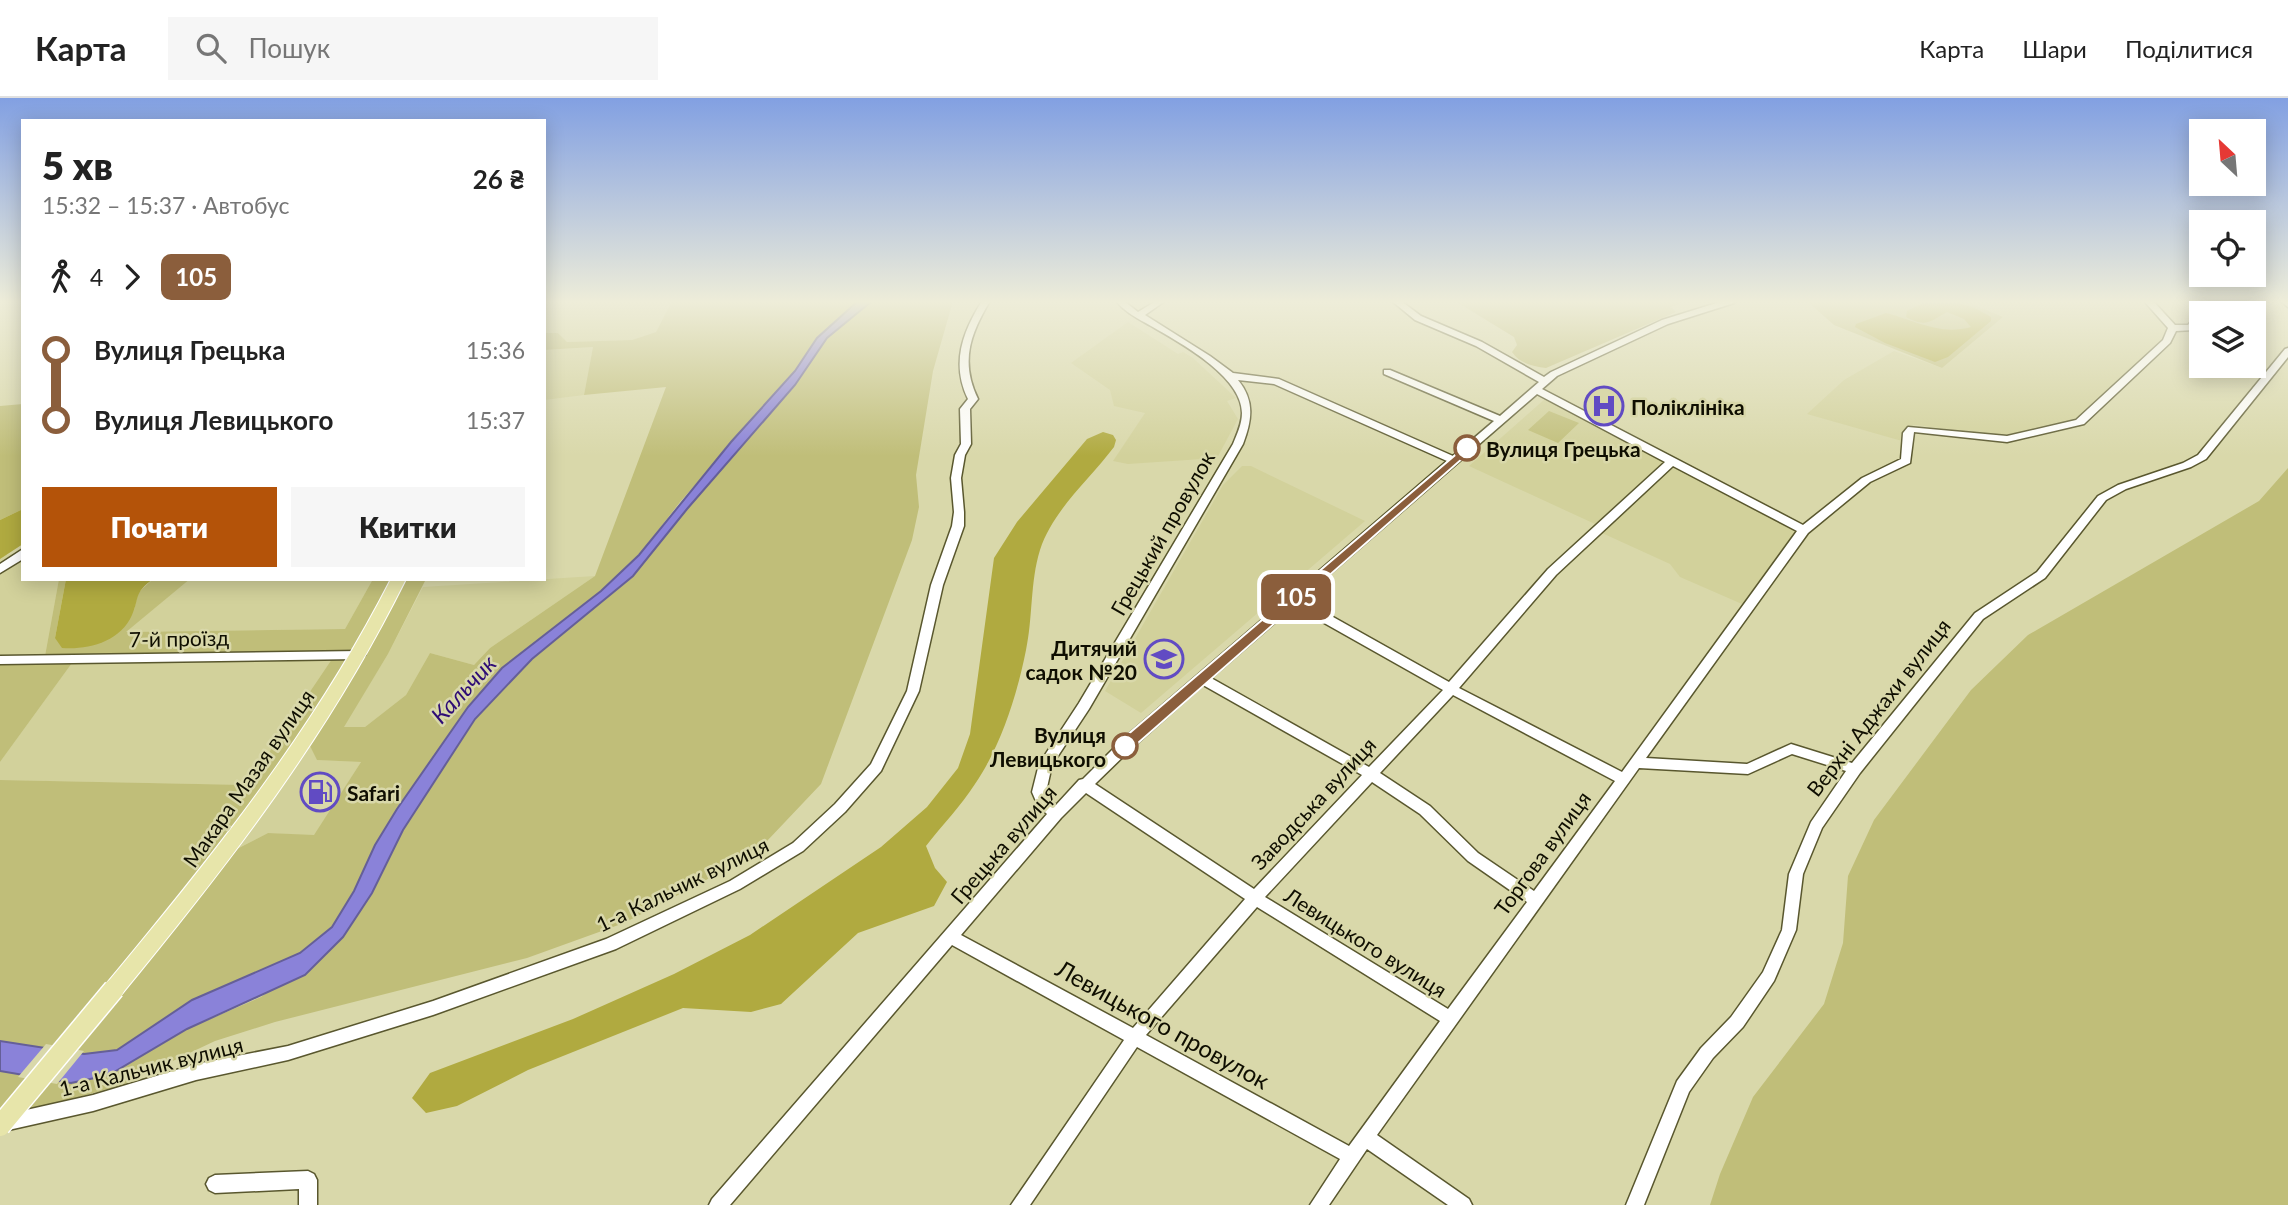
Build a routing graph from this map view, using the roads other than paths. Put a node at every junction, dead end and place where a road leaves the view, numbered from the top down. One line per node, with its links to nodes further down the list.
1 (965, 353): 35 (street, 1-а Кальчик вулиця)
2 (1199, 353): 8 (street)
3 (1494, 353): 9 (street)
4 (1597, 353): 9 (street, Грецька вулиця)
5 (2154, 353): 15 (street)
6 (2287, 353): 14 (street)
7 (1387, 372): 11 (street)
8 (1231, 376): 12 (street); 29 (street, Грецький провулок)
9 (1544, 381): 10 (street, Грецька вулиця)
10 (1535, 389): 11 (street, Грецька вулиця); 13 (street)
11 (1499, 419): 12 (street, Грецька вулиця)
12 (1453, 460): 19 (street, Грецька вулиця)
13 (1672, 460): 15 (street); 23 (street, Заводська вулиця)
14 (2102, 498): 25 (street, Верхні Аджахи вулиця)
15 (1804, 530): 24 (street, Торгова вулиця)
16 (21, 554): 17 (street)
17 (0, 569)
18 (398, 581): 20 (main road, Макара Мазая вулиця)
19 (1293, 600): 22 (street, Грецька вулиця); 23 (street)
20 (359, 654): 21 (street, 7-й проїзд); 35 (main road, Макара Мазая вулиця, bridge)
21 (0, 660)
22 (1202, 678): 26 (street); 28 (street, Грецька вулиця)
23 (1451, 689): 26 (street, Заводська вулиця); 27 (street)
24 (1635, 763): 25 (street); 27 (street, Торгова вулиця)
25 (1855, 769): 44 (street, Верхні Аджахи вулиця)
26 (1371, 775): 30 (street, Заводська вулиця); 31 (street)
27 (1624, 779): 31 (street, Торгова вулиця)
28 (1084, 784): 29 (street, Грецька вулиця); 30 (street, Левицького вулиця)
29 (1056, 814): 32 (street, Грецька вулиця)
30 (1255, 898): 33 (street, Левицького вулиця); 34 (street, Заводська вулиця)
31 (1536, 900): 33 (street, Торгова вулиця)
32 (950, 936): 34 (street, Левицького провулок); 40 (street, Грецька вулиця)
33 (1450, 1019): 36 (street, Торгова вулиця)
34 (1135, 1037): 37 (street, Левицького провулок); 41 (street, Заводська вулиця)
35 (0, 1125)
36 (1365, 1137): 37 (street, Торгова вулиця); 43 (street)
37 (1351, 1156): 42 (street, Торгова вулиця)
38 (215, 1184): 39 (street)
39 (308, 1205)
40 (718, 1205)
41 (1020, 1205)
42 (1319, 1205)
43 (1463, 1205)
44 (1635, 1205)

